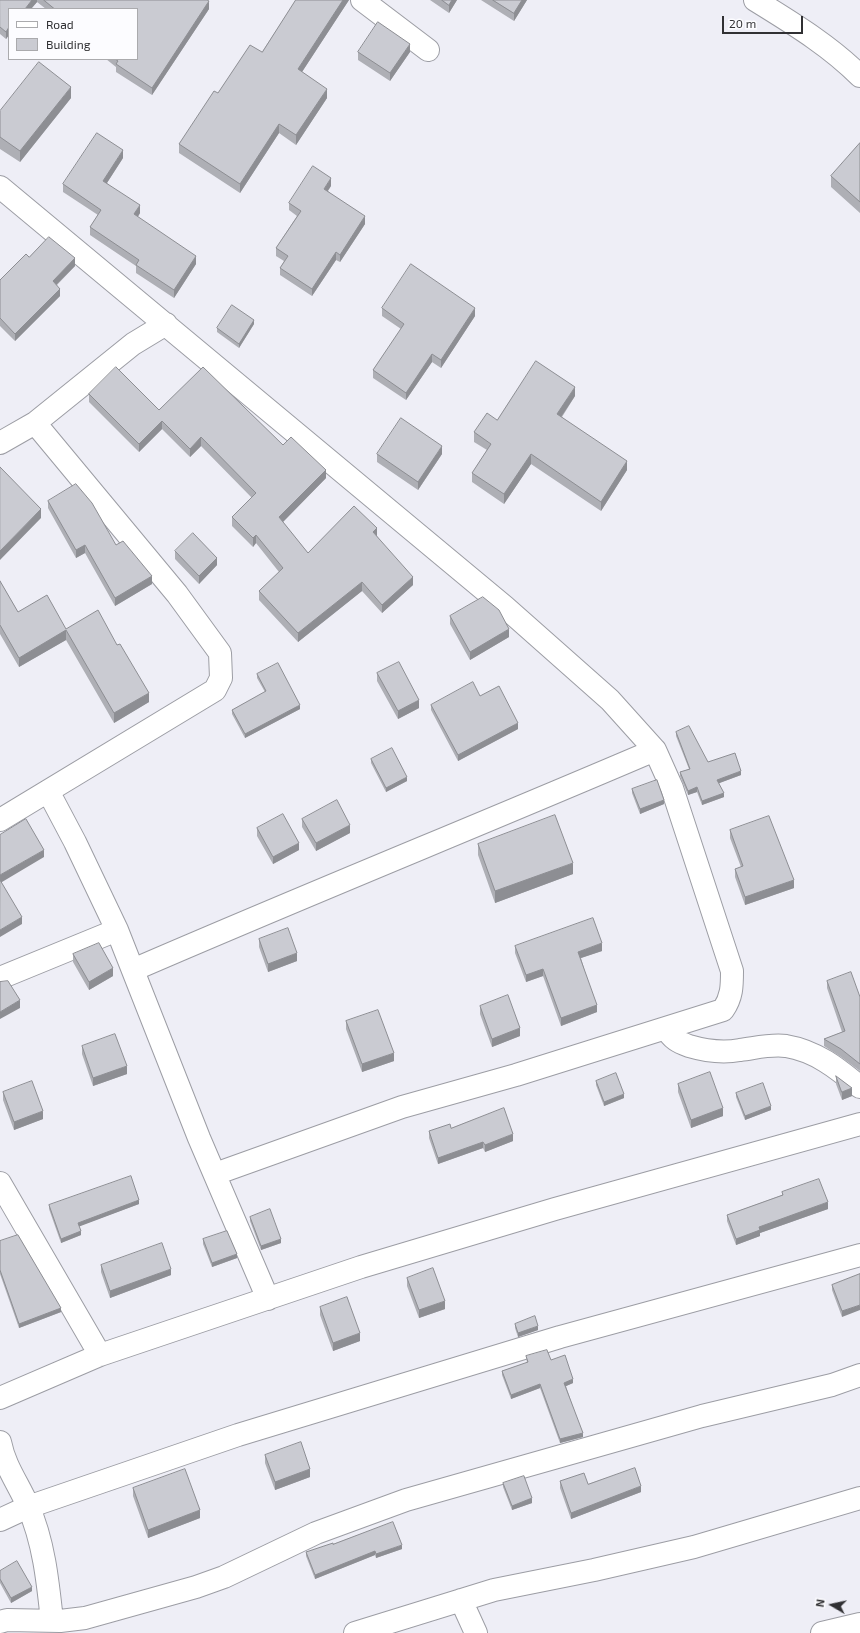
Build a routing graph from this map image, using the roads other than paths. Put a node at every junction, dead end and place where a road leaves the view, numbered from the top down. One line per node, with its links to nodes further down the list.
1 (362, 0): 3 (street)
2 (755, 0): 4 (street)
3 (428, 50)
4 (860, 76)
5 (0, 186): 6 (street)
6 (166, 324): 7 (street); 9 (street)
7 (35, 423): 8 (street); 10 (street)
8 (0, 442)
9 (656, 750): 13 (street); 15 (street)
10 (48, 791): 11 (street); 12 (street)
11 (0, 820)
12 (117, 930): 13 (street); 14 (street)
13 (133, 970): 18 (street)
14 (0, 978)
15 (666, 1028): 16 (street); 18 (street)
16 (860, 1087)
17 (860, 1124): 21 (street)
18 (214, 1174): 21 (street)
19 (0, 1183): 22 (street)
20 (860, 1255): 27 (street)
21 (268, 1299): 22 (street)
22 (100, 1354): 24 (street)
23 (860, 1375): 30 (street)
24 (0, 1398)
25 (0, 1442): 27 (street)
26 (860, 1498): 29 (street)
27 (28, 1506): 28 (street); 30 (street)
28 (0, 1520)
29 (461, 1600): 33 (street); 34 (street)
30 (52, 1621): 31 (street)
31 (0, 1622)
32 (860, 1624): 35 (street)
33 (355, 1633)
34 (476, 1633)
35 (822, 1633)

